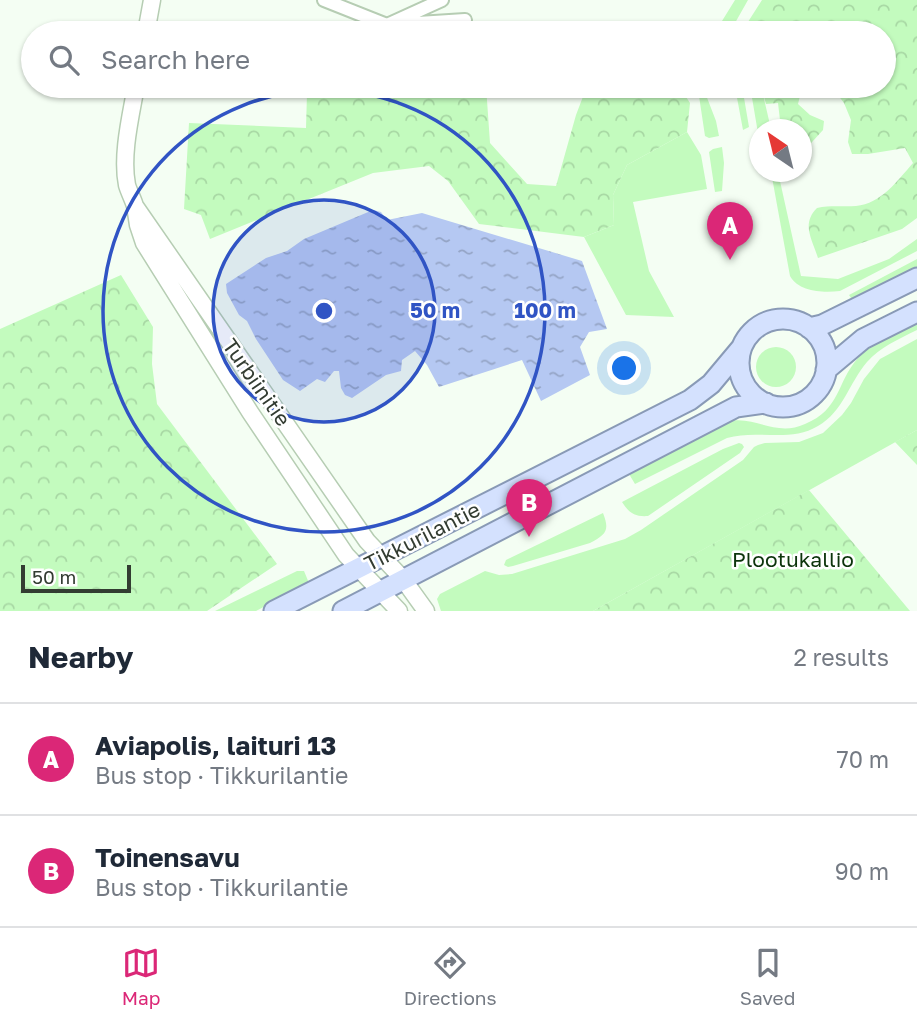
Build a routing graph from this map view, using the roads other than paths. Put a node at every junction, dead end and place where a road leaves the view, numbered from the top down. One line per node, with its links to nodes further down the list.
1 (152, 0): 5 (street)
2 (324, 0): 6 (street)
3 (443, 0): 7 (street)
4 (465, 20): 8 (street)
5 (148, 21)
6 (377, 21)
7 (396, 21)
8 (449, 21)
9 (134, 98): 10 (street, Turbiinitie)
10 (135, 206): 17 (street, Turbiinitie); 18 (street, Turbiinitie)
11 (917, 278): 13 (main road)
12 (917, 312): 15 (main road)
13 (808, 328): 14 (main road); 15 (main road)
14 (742, 347): 16 (main road); 17 (main road, Tikkurilantie)
15 (826, 369): 16 (main road)
16 (766, 403): 19 (main road, Tikkurilantie)
17 (382, 556): 18 (main road, Tikkurilantie); 19 (street, Turbiinitie)
18 (358, 569): 20 (street, Turbiinitie); 21 (main road, Tikkurilantie)
19 (403, 579): 20 (main road, Tikkurilantie); 24 (street, Turbiinitie)
20 (380, 592): 22 (main road, Tikkurilantie); 23 (street, Turbiinitie)
21 (274, 611)
22 (343, 611)
23 (399, 611)
24 (426, 611)

